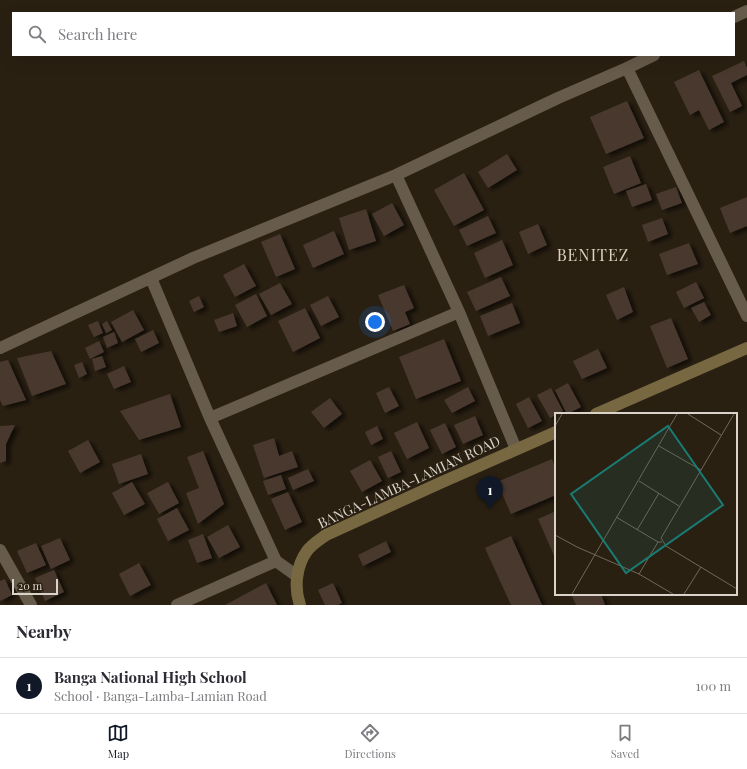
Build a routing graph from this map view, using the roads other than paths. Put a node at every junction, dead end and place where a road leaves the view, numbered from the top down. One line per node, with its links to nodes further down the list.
1 (747, 11): 2 (street)
2 (735, 17)
3 (652, 56): 4 (street)
4 (627, 68): 5 (street); 8 (street)
5 (396, 175): 6 (street); 7 (street)
6 (151, 278): 9 (street); 12 (street)
7 (459, 312): 12 (street); 14 (street)
8 (747, 316)
9 (0, 348)
10 (747, 348): 11 (main road)
11 (598, 413)
12 (210, 418): 16 (street)
13 (555, 432): 14 (main road, BANGA-LAMBA-LAMIAN ROAD)
14 (516, 449): 17 (main road, BANGA-LAMBA-LAMIAN ROAD)
15 (0, 550): 18 (street)
16 (276, 561): 17 (street); 19 (street)
17 (297, 576): 20 (main road, BANGA-LAMBA-LAMIAN ROAD)
18 (31, 605)
19 (177, 605)
20 (300, 605)

